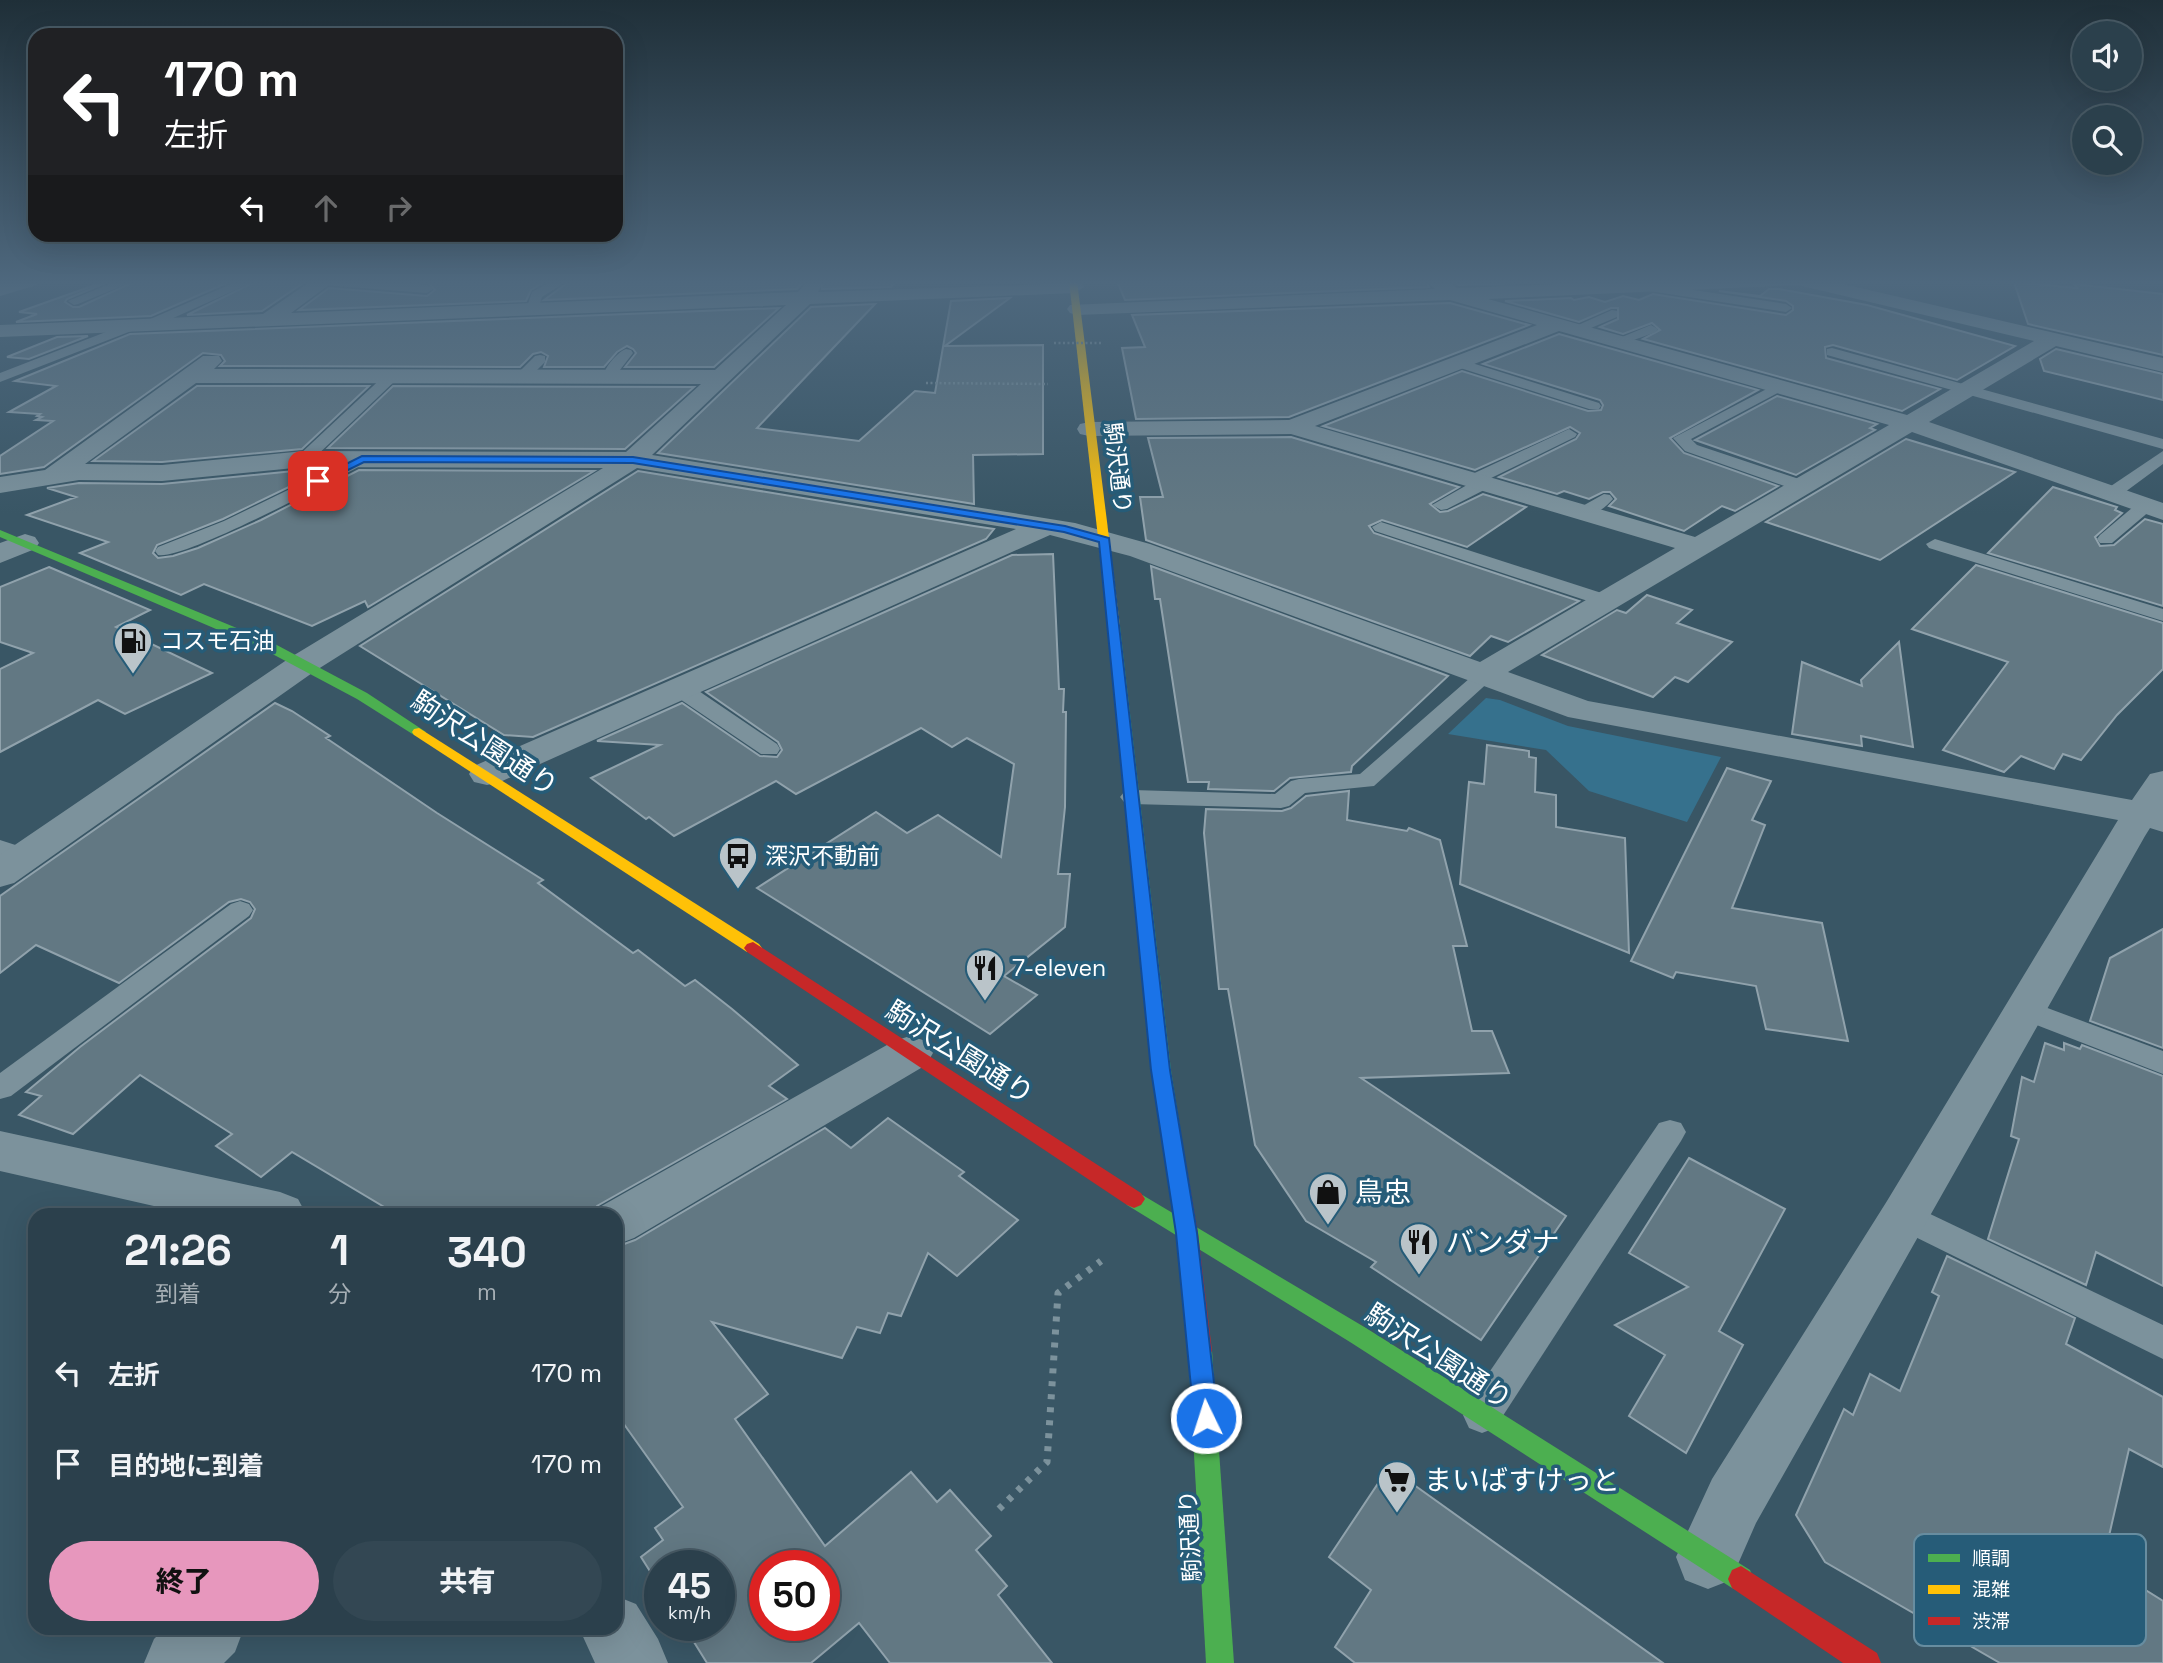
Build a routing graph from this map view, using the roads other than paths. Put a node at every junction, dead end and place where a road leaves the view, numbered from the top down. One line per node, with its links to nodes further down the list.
1 (52, 359): 19 (lane)
2 (216, 359): 14 (street)
3 (540, 359): 16 (lane)
4 (622, 359): 17 (lane)
5 (740, 359): 18 (street)
6 (1082, 359): 25 (main road, 駒沢通り)
7 (1467, 359): 12 (street)
8 (1679, 359): 20 (street)
9 (1856, 359): 21 (lane)
10 (2019, 359): 21 (street)
11 (2136, 359): 13 (street)
12 (1456, 362): 22 (lane); 24 (street)
13 (2163, 365)
14 (192, 376): 15 (street); 32 (street)
15 (392, 376): 16 (street); 29 (lane)
16 (523, 376): 17 (street)
17 (608, 376): 18 (street)
18 (722, 376): 31 (street)
19 (0, 378)
20 (1780, 386): 23 (street); 35 (lane)
21 (1967, 389): 23 (street); 27 (lane)
22 (1594, 406)
23 (1910, 423): 35 (street); 36 (street)
24 (1292, 427): 25 (street); 33 (street)
25 (1090, 429): 42 (main road, 駒沢通り)
26 (1569, 434): 33 (lane)
27 (2163, 444)
28 (2163, 456): 36 (lane)
29 (304, 459): 30 (street); 32 (street)
30 (362, 459): 31 (street); 46 (lane)
31 (633, 460): 39 (street); 49 (street)
32 (54, 475): 34 (street)
33 (1477, 482): 37 (lane); 45 (street)
34 (0, 485)
35 (1802, 486): 45 (street)
36 (2111, 494): 38 (street)
37 (1441, 505)
38 (2154, 509): 41 (lane)
39 (1047, 526): 42 (street); 51 (street)
40 (1381, 527): 47 (lane)
41 (2106, 539)
42 (1105, 540): 50 (street); 54 (main road, 駒沢通り)
43 (8, 543): 49 (main road, 駒沢公園通り)
44 (1936, 544): 48 (lane)
45 (1696, 546): 47 (street)
46 (164, 551)
47 (1607, 601): 50 (street)
48 (2163, 615)
49 (303, 664): 53 (main road, 駒沢公園通り); 56 (street)
50 (1485, 675): 54 (lane); 55 (street)
51 (679, 688): 52 (lane); 53 (street)
52 (769, 749)
53 (487, 774): 59 (main road, 駒沢公園通り)
54 (1132, 797): 67 (main road, 駒沢通り)
55 (2156, 805): 58 (street)
56 (8, 860)
57 (240, 910): 61 (lane)
58 (2026, 1010): 60 (lane); 65 (street)
59 (910, 1053): 66 (street); 67 (main road, 駒沢公園通り)
60 (2163, 1063)
61 (0, 1088)
62 (1670, 1132): 69 (lane)
63 (0, 1151): 64 (street)
64 (253, 1208)
65 (1905, 1216): 68 (lane); 70 (street)
66 (623, 1219)
67 (1186, 1233): 69 (main road, 駒沢公園通り); 75 (main road, 駒沢通り)
68 (2163, 1343)
69 (1482, 1415): 70 (main road, 駒沢公園通り)
70 (1708, 1556): 76 (main road, 駒沢公園通り)
71 (204, 1635): 73 (street)
72 (616, 1635): 74 (street)
73 (178, 1663)
74 (634, 1663)
75 (1220, 1663)
76 (1867, 1663)

